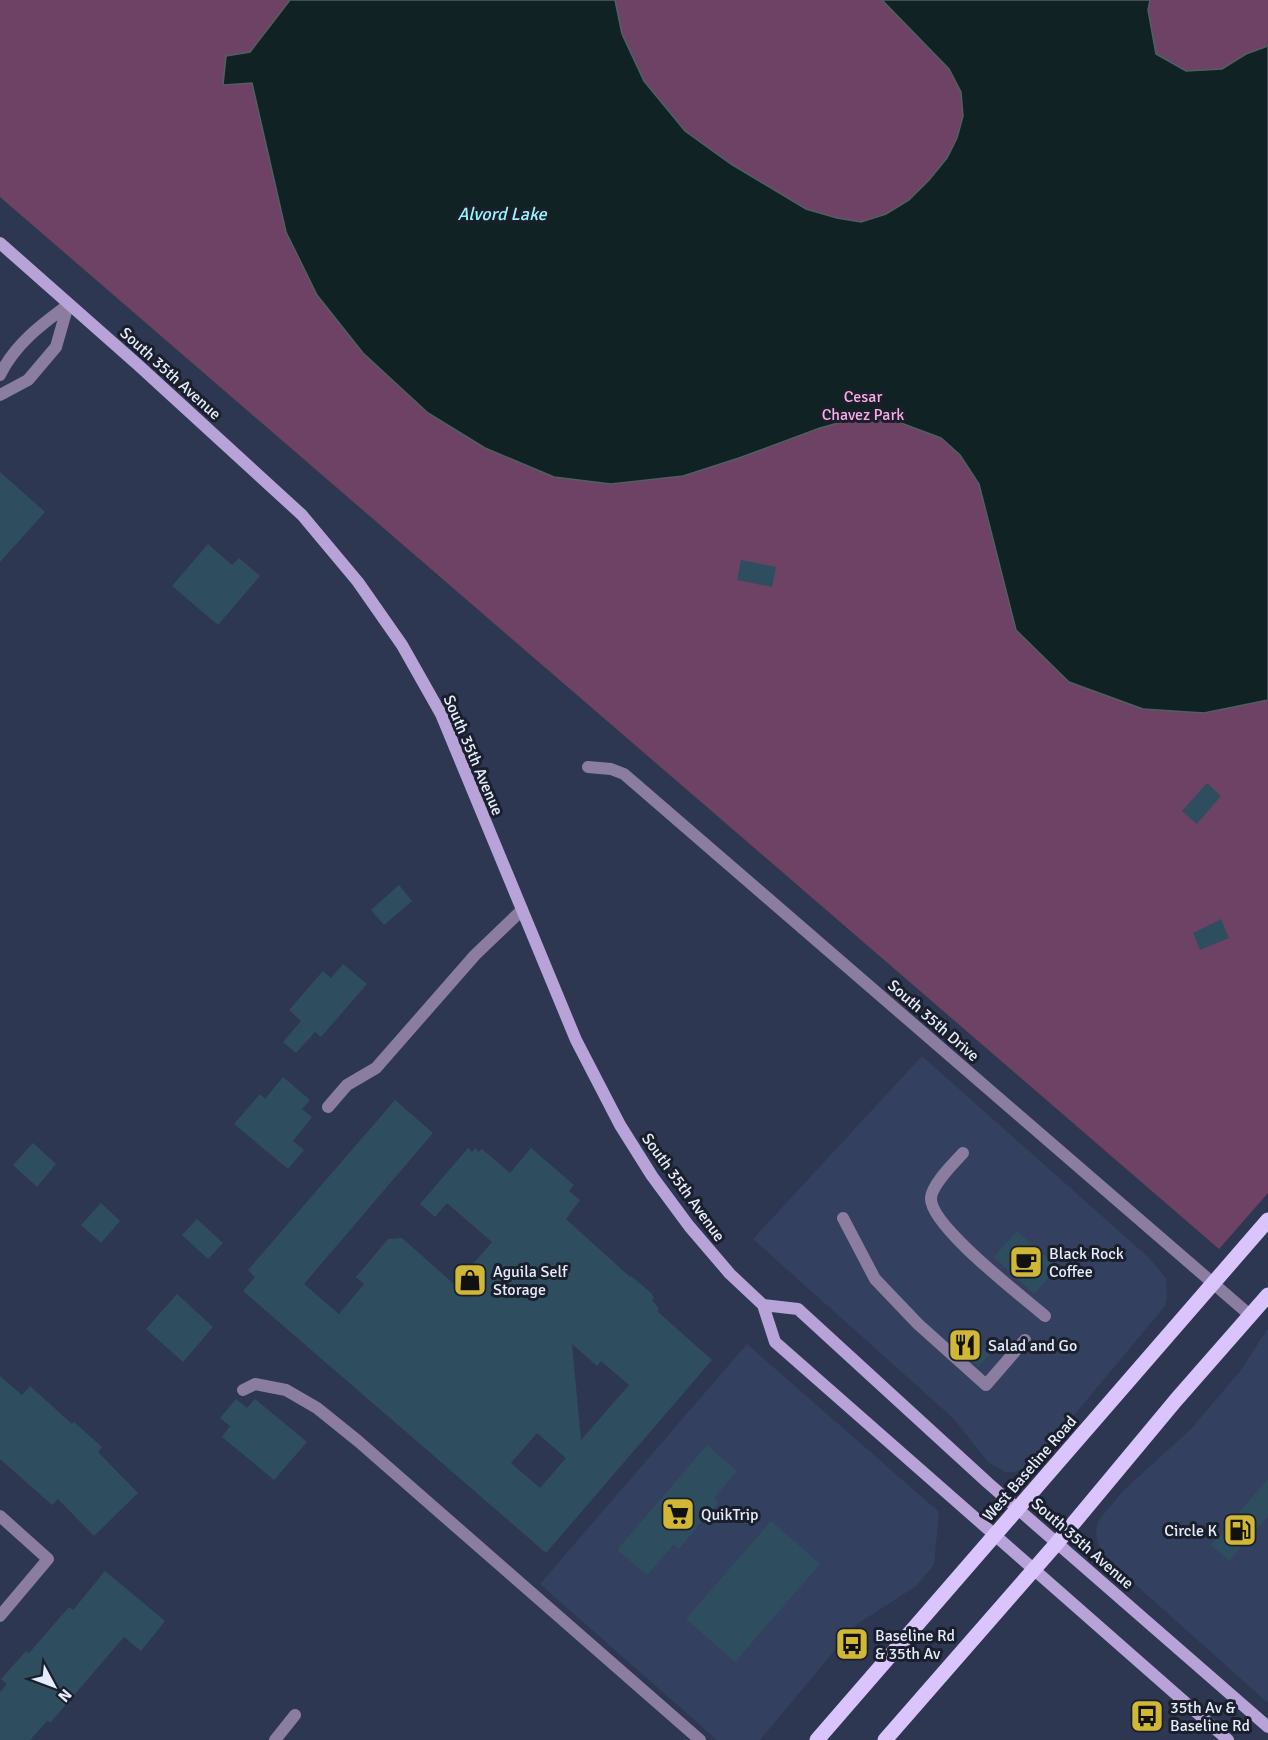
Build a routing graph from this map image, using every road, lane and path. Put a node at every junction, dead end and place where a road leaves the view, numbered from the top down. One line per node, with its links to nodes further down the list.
1 (0, 243): 2 (main road, South 35th Avenue)
2 (68, 305): 3 (street); 4 (street); 6 (main road, South 35th Avenue)
3 (0, 375)
4 (0, 395)
5 (588, 767): 11 (street, South 35th Drive)
6 (522, 910): 7 (street); 13 (main road, South 35th Avenue)
7 (328, 1107)
8 (963, 1153): 14 (street)
9 (843, 1218): 16 (street)
10 (1268, 1220): 11 (main road, West Baseline Road)
11 (1214, 1283): 15 (street, South 35th Drive); 18 (main road, West Baseline Road)
12 (1268, 1295): 15 (main road)
13 (762, 1305): 18 (main road, South 35th Avenue); 20 (main road, South 35th Avenue)
14 (1045, 1316)
15 (1251, 1316): 21 (main road)
16 (1025, 1340)
17 (243, 1390): 27 (street)
18 (1018, 1508): 20 (main road, West Baseline Road); 21 (main road, South 35th Avenue)
19 (0, 1516): 23 (street)
20 (994, 1535): 22 (main road, South 35th Avenue); 28 (main road, West Baseline Road)
21 (1057, 1543): 22 (main road); 25 (main road, South 35th Avenue)
22 (1034, 1570): 29 (main road); 30 (main road, South 35th Avenue)
23 (0, 1616)
24 (296, 1714): 26 (street)
25 (1268, 1727)
26 (275, 1740)
27 (699, 1740)
28 (817, 1740)
29 (885, 1740)
30 (1228, 1740)

